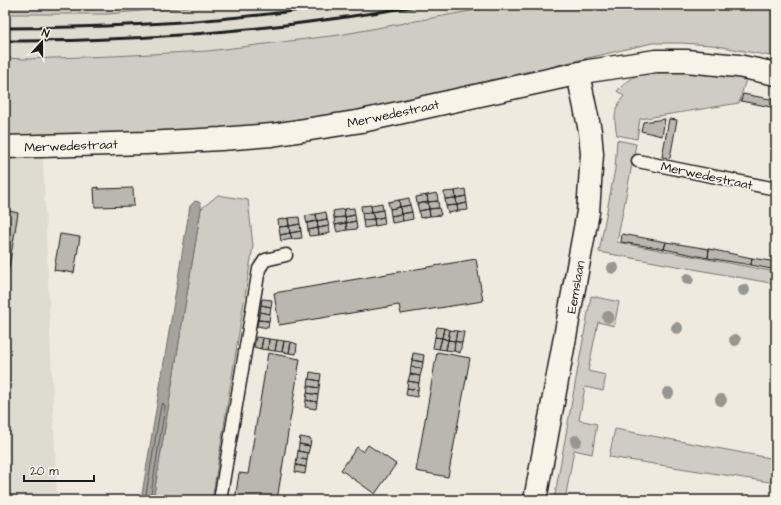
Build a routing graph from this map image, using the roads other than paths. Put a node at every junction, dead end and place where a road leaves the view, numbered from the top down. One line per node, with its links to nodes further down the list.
1 (578, 74): 2 (street, Merwedestraat); 3 (street, Merwedestraat); 8 (street, Eemslaan)
2 (776, 74)
3 (5, 147)
4 (638, 161): 5 (lane, Merwedestraat)
5 (776, 189)
6 (286, 255): 7 (lane)
7 (220, 500)
8 (535, 500)

